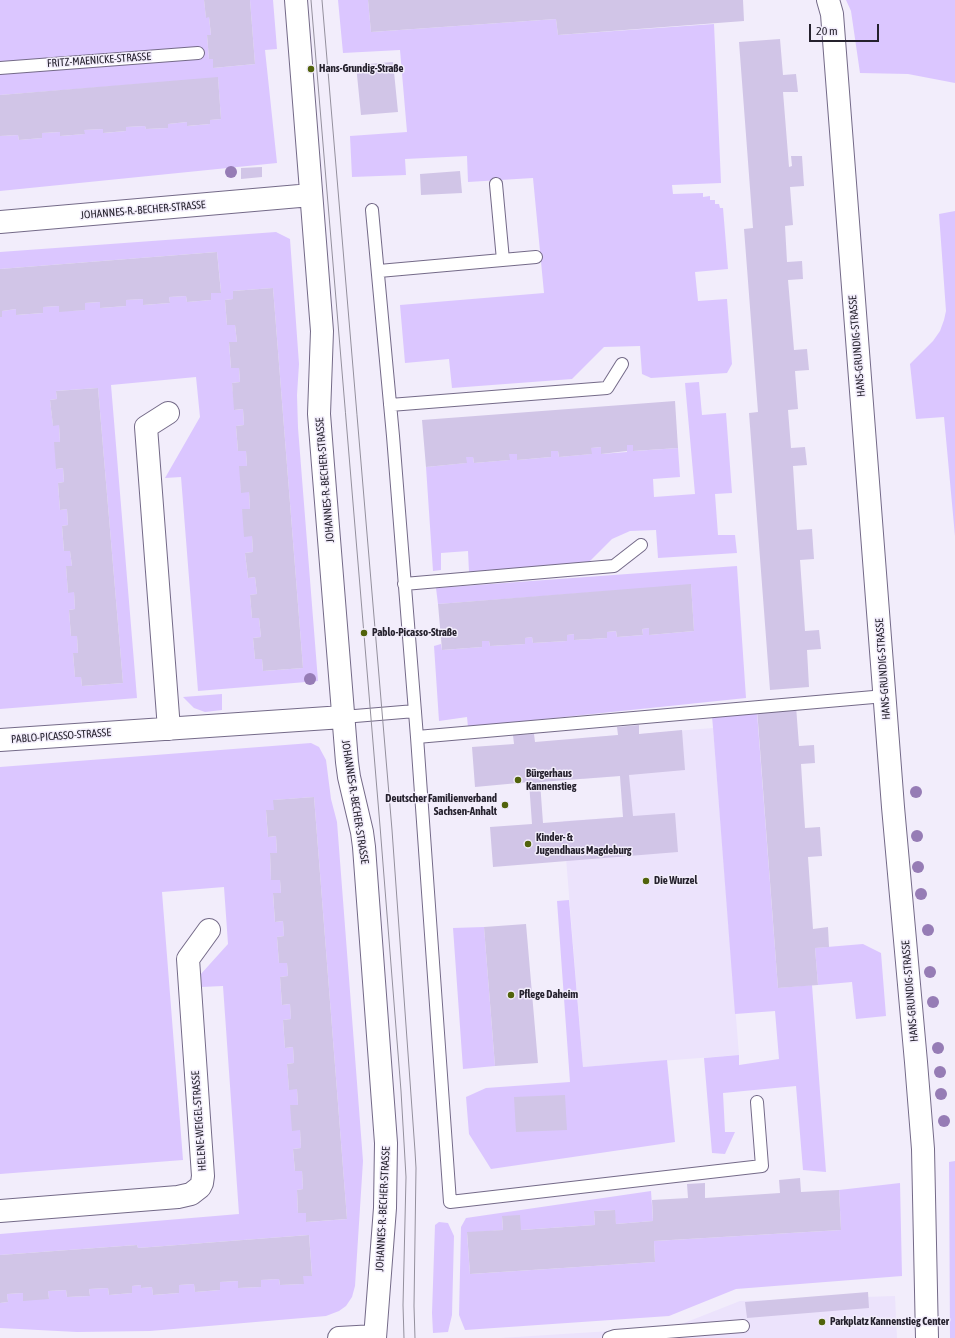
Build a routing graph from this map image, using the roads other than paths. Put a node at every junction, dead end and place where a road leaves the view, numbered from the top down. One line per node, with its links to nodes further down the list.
1 (296, 0): 6 (street, JOHANNES-R.-BECHER-STRASSE)
2 (828, 0): 17 (street, HANS-GRUNDIG-STRASSE)
3 (198, 53): 4 (lane, FRITZ-MAENICKE-STRASSE)
4 (0, 68)
5 (496, 184): 10 (lane)
6 (311, 195): 8 (street, JOHANNES-R.-BECHER-STRASSE); 19 (street, JOHANNES-R.-BECHER-STRASSE)
7 (372, 210): 11 (lane)
8 (0, 222)
9 (536, 257): 10 (lane)
10 (503, 260): 11 (lane)
11 (379, 270): 13 (lane)
12 (622, 364): 13 (lane)
13 (390, 405): 16 (lane)
14 (168, 413): 20 (street)
15 (641, 545): 16 (lane)
16 (404, 584): 18 (lane)
17 (885, 696): 21 (lane); 30 (street, HANS-GRUNDIG-STRASSE)
18 (414, 711): 19 (lane); 21 (lane)
19 (343, 717): 20 (street, PABLO-PICASSO-STRASSE); 27 (street, JOHANNES-R.-BECHER-STRASSE)
20 (170, 729): 22 (street, PABLO-PICASSO-STRASSE)
21 (417, 737): 24 (lane)
22 (0, 740)
23 (209, 930): 25 (street, HELENE-WEIGEL-STRASSE)
24 (757, 1102)
25 (0, 1211)
26 (743, 1326): 29 (lane)
27 (375, 1337): 28 (street)
28 (339, 1338)
29 (609, 1338)
30 (927, 1338)

